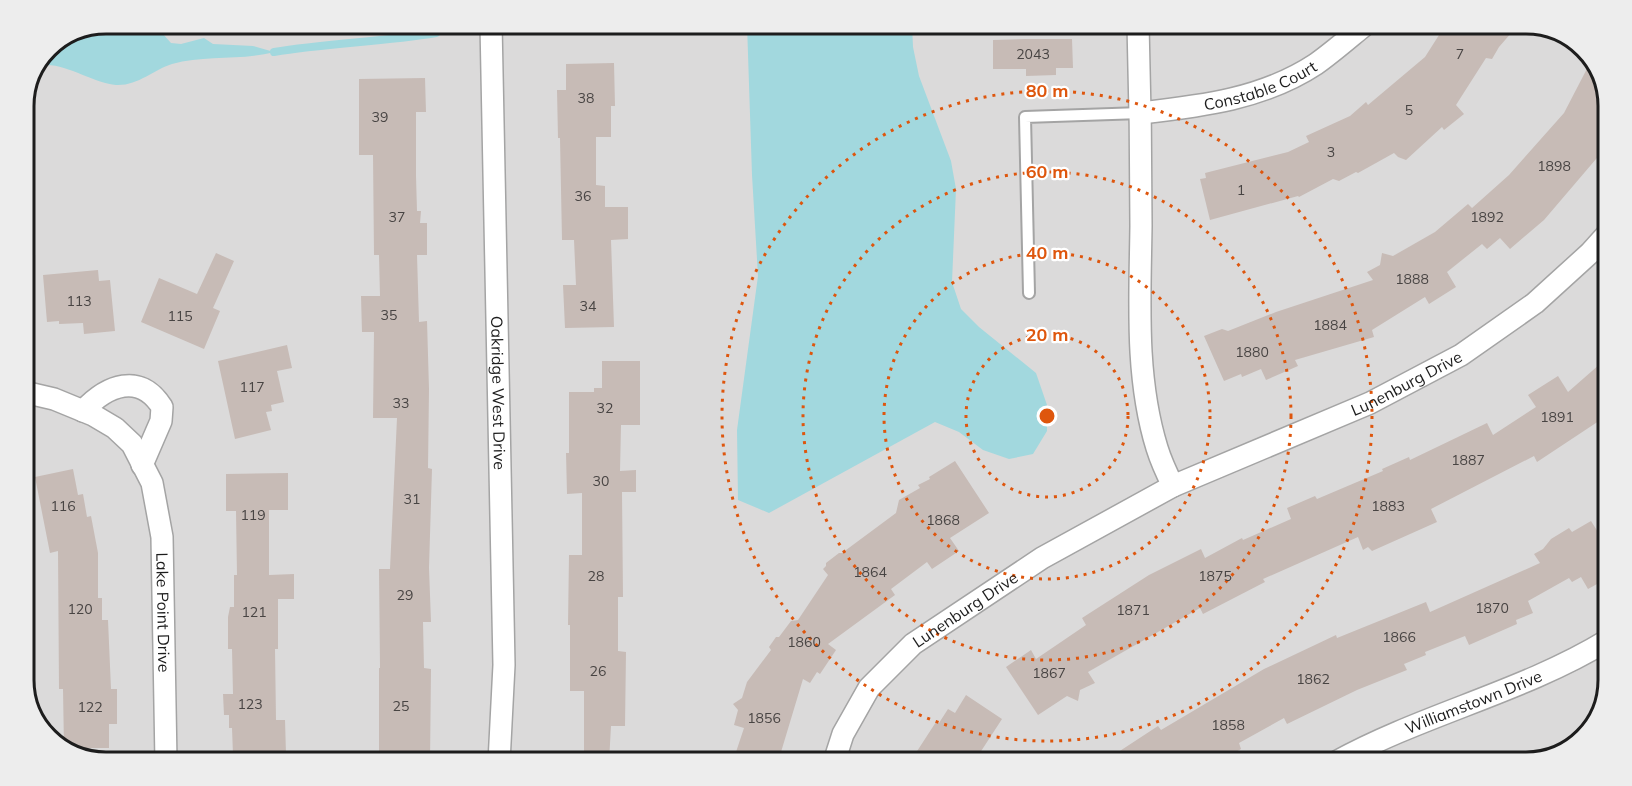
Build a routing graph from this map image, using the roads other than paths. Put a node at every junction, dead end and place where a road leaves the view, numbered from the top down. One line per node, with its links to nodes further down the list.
1 (491, 35): 13 (street, Oakridge West Drive)
2 (1138, 35): 4 (street)
3 (1352, 35): 4 (street, Constable Court)
4 (1141, 113): 6 (lane); 10 (street)
5 (1597, 245): 10 (street, Lunenburg Drive)
6 (1029, 293)
7 (35, 395): 8 (street, Lake Point Drive)
8 (83, 411): 9 (street, Lake Point Drive); 9 (street)
9 (142, 465): 12 (street, Lake Point Drive)
10 (1173, 486): 14 (street, Lunenburg Drive)
11 (1598, 645): 15 (street, Williamstown Drive)
12 (166, 752)
13 (500, 752)
14 (837, 752)
15 (1353, 752)

